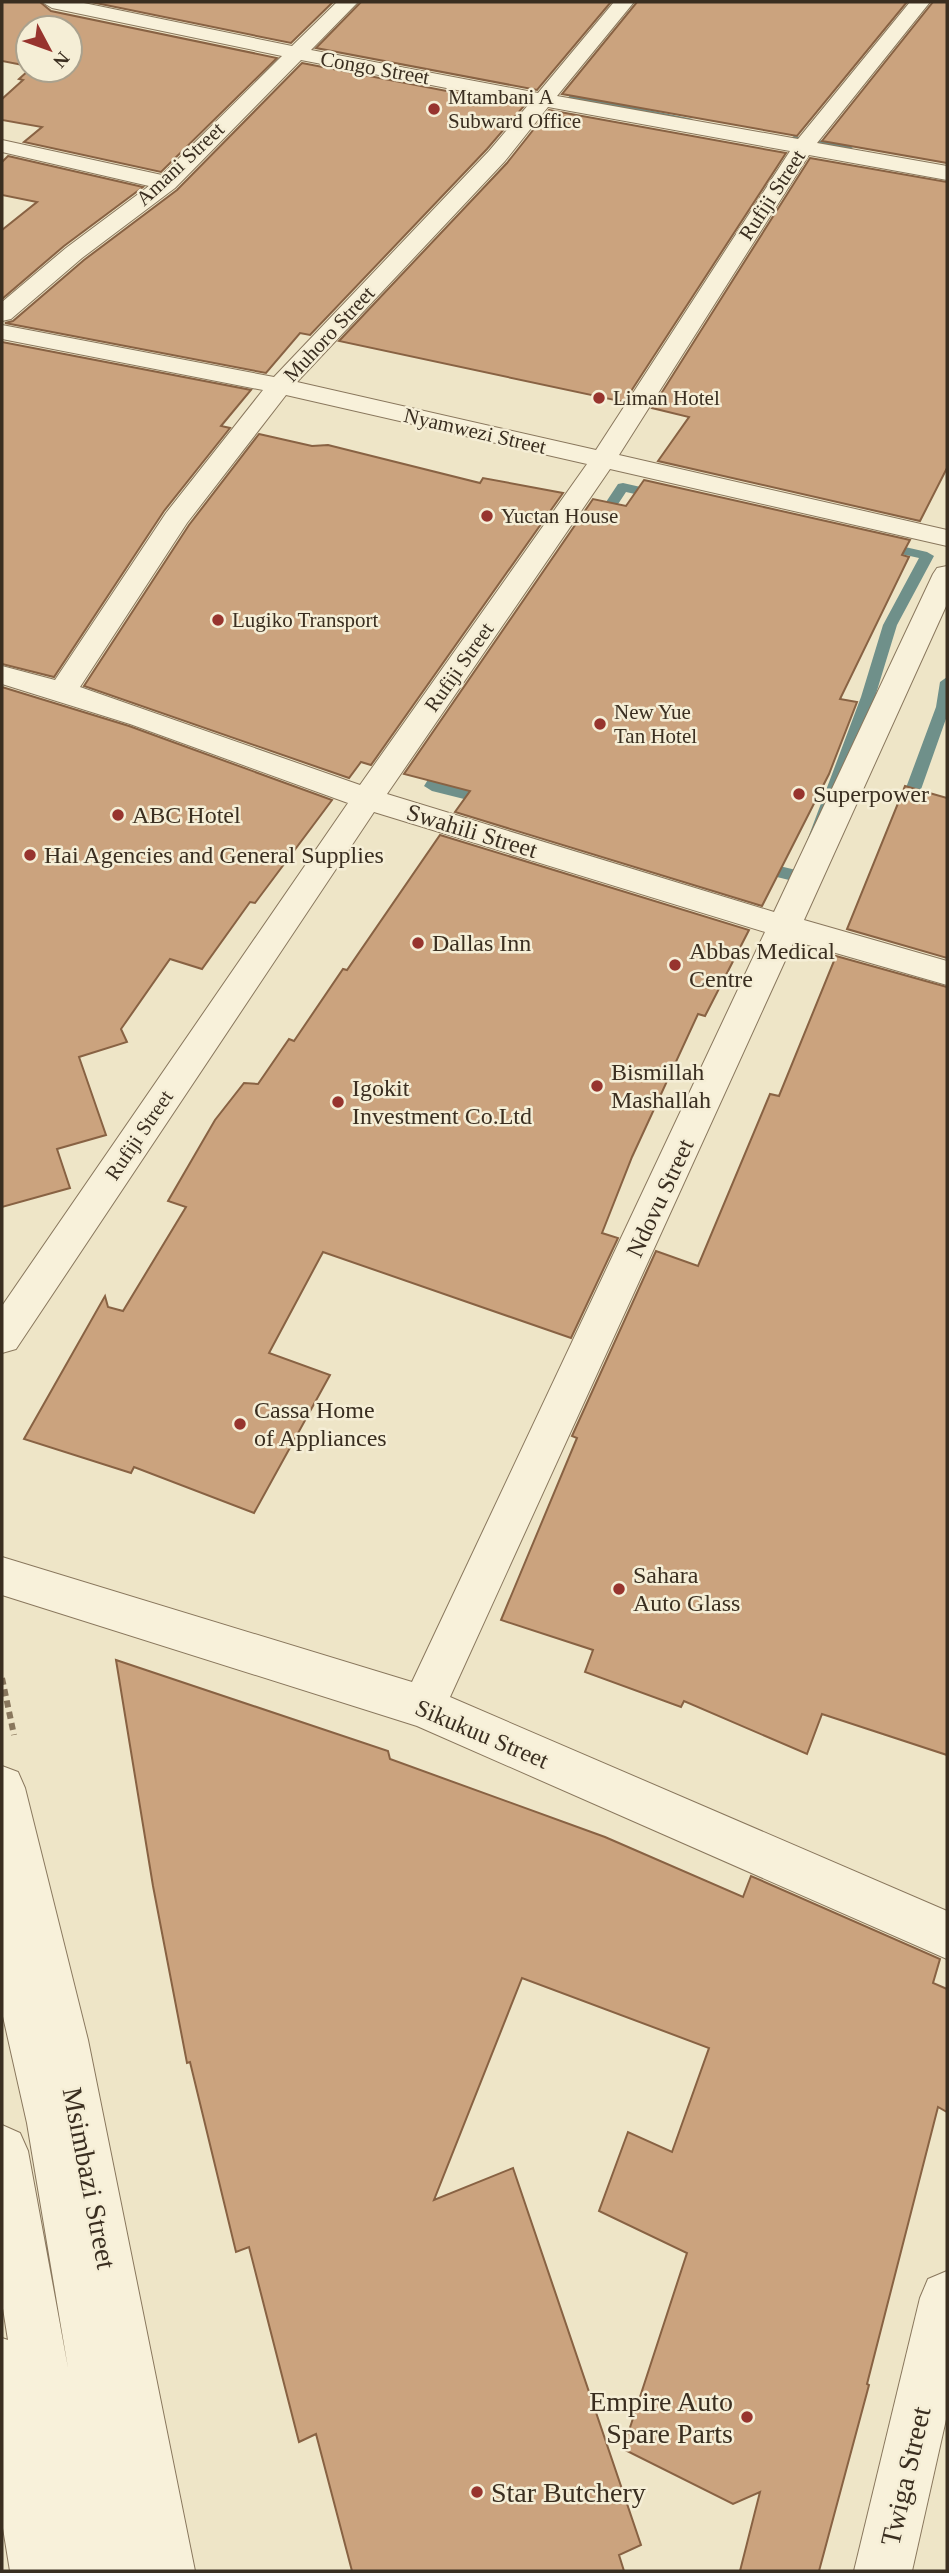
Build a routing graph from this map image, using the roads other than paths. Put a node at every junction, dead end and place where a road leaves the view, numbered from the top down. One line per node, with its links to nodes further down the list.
1 (52, 2): 5 (street, Congo Street)
2 (348, 2): 5 (street, Amani Street)
3 (624, 2): 6 (street, Muhoro Street)
4 (920, 2): 8 (street, Rufiji Street)
5 (293, 53): 6 (street, Congo Street); 10 (street, Amani Street)
6 (542, 100): 8 (street, Congo Street); 13 (street, Muhoro Street)
7 (2, 146): 10 (street)
8 (803, 147): 9 (street, Congo Street); 14 (street, Rufiji Street)
9 (947, 173)
10 (167, 183): 11 (street, Amani Street)
11 (2, 314)
12 (2, 332): 13 (street, Nyamwezi Street)
13 (280, 387): 14 (street, Nyamwezi Street); 18 (street, Muhoro Street)
14 (603, 460): 15 (street, Nyamwezi Street); 19 (street, Rufiji Street)
15 (947, 538)
16 (947, 574): 20 (street, Ndovu Street)
17 (2, 675): 18 (street, Swahili Street)
18 (64, 691): 19 (street, Swahili Street)
19 (367, 799): 20 (street, Swahili Street); 22 (street, Rufiji Street)
20 (786, 927): 21 (street, Swahili Street); 24 (street, Ndovu Street)
21 (947, 973)
22 (2, 1337)
23 (2, 1576): 24 (street, Sikukuu Street)
24 (423, 1707): 27 (street, Sikukuu Street)
25 (2, 1788): 34 (street, Msimbazi Street)
26 (2, 1907): 33 (street)
27 (947, 1935)
28 (2, 2151): 32 (street)
29 (947, 2298): 35 (street, Twiga Street)
30 (2, 2365): 31 (street)
31 (39, 2571)
32 (86, 2571)
33 (131, 2571)
34 (166, 2571)
35 (883, 2571)

